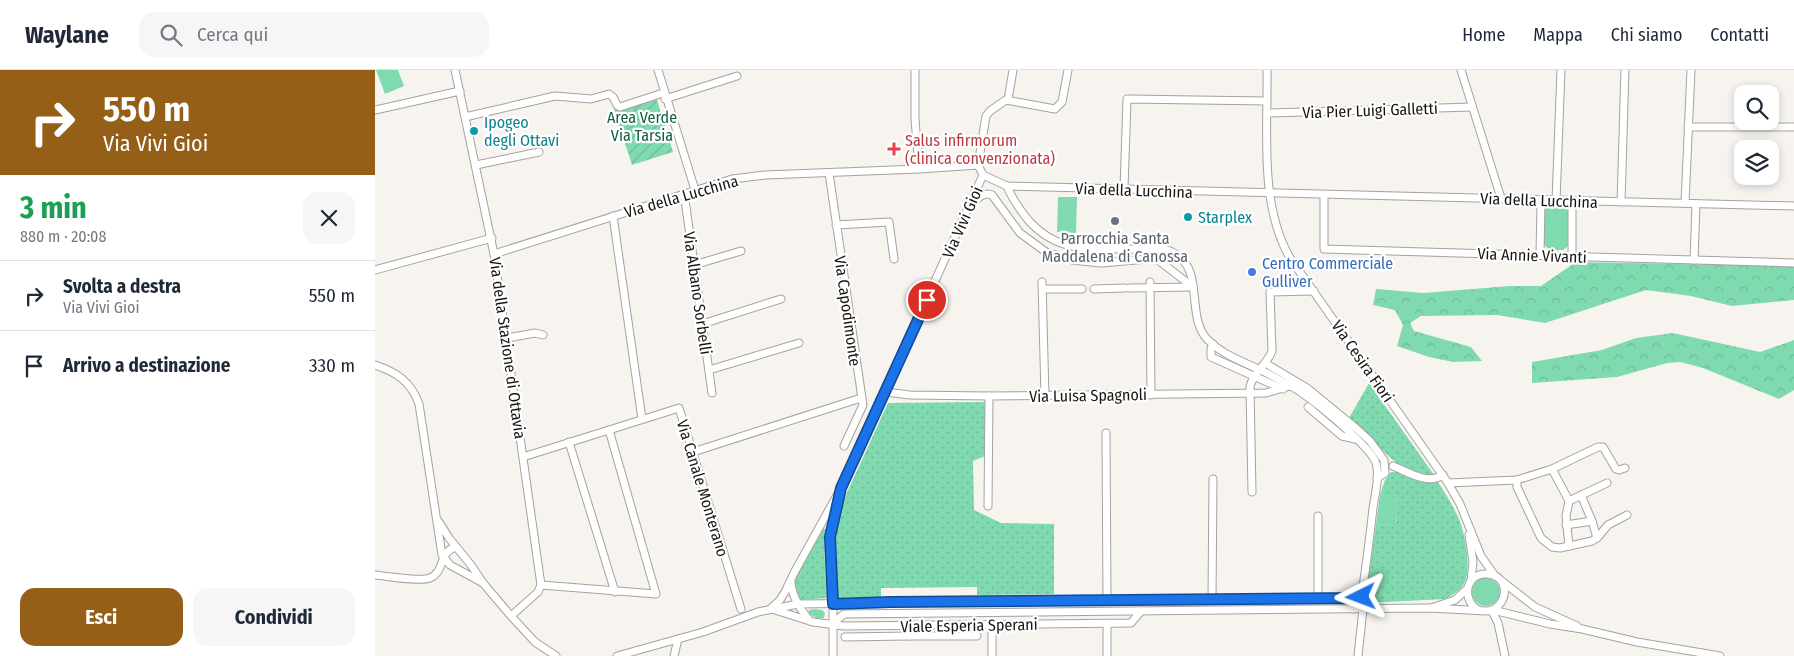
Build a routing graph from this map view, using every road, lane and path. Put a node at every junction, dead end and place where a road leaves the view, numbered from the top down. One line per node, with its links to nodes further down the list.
1 (455, 70): 12 (street, Via della Stazione di Ottavia)
2 (658, 70): 13 (street)
3 (915, 70): 25 (street)
4 (1013, 70): 14 (street)
5 (1067, 70): 14 (street)
6 (1267, 70): 15 (street, Via Cesira Fiori)
7 (1461, 70): 16 (street)
8 (1561, 70): 36 (street)
9 (1625, 70): 38 (street)
10 (1691, 70): 20 (street)
11 (737, 76): 13 (street)
12 (460, 91): 17 (street); 19 (street, Via della Stazione di Ottavia)
13 (664, 96): 19 (street); 29 (street)
14 (1008, 100): 24 (street)
15 (1267, 101): 18 (street, Via Cesira Fiori); 30 (street)
16 (1472, 107): 18 (street, Via Pier Luigi Galletti); 34 (street)
17 (375, 110)
18 (1267, 113): 32 (street, Via Cesira Fiori)
19 (465, 117): 23 (street, Via della Stazione di Ottavia)
20 (1688, 127): 21 (street); 39 (street)
21 (1794, 127)
22 (539, 152): 23 (street)
23 (476, 165): 46 (street, Via della Stazione di Ottavia)
24 (978, 165): 25 (street, Via della Lucchina); 27 (street)
25 (919, 169): 26 (street, Via della Lucchina)
26 (829, 173): 29 (street, Via della Lucchina); 44 (street, Via Capodimonte)
27 (983, 175): 28 (street, Via della Lucchina); 42 (street, Via Vivi Gioi)
28 (1007, 186): 30 (street, Via della Lucchina); 45 (street)
29 (695, 190): 31 (street, Via della Lucchina)
30 (1124, 190): 32 (street, Via della Lucchina)
31 (684, 193): 43 (street, Via della Lucchina); 55 (street, Via Albano Sorbelli)
32 (1269, 193): 33 (street, Via della Lucchina); 61 (street, Via Cesira Fiori)
33 (1324, 194): 34 (street, Via della Lucchina); 50 (street, Via Annie Vivanti)
34 (1501, 198): 35 (street, Via della Lucchina)
35 (1541, 201): 36 (street, Via della Lucchina); 50 (street)
36 (1556, 201): 37 (street, Via della Lucchina)
37 (1572, 201): 38 (street, Via della Lucchina); 51 (street)
38 (1621, 202): 39 (street, Via della Lucchina)
39 (1685, 203): 40 (street, Via della Lucchina)
40 (1696, 204): 41 (street, Via della Lucchina); 53 (street)
41 (1794, 206)
42 (969, 207): 47 (street); 74 (street, Via Vivi Gioi)
43 (613, 216): 49 (street, Via della Lucchina); 82 (street)
44 (836, 225): 52 (street); 80 (street, Via Capodimonte)
45 (1046, 237): 47 (street); 58 (street)
46 (492, 238): 49 (street, Via della Stazione di Ottavia); 56 (street)
47 (1037, 247): 58 (street)
48 (741, 251): 55 (street)
49 (495, 254): 65 (street, Via della Stazione di Ottavia)
50 (1540, 255): 51 (street, Via Annie Vivanti)
51 (1572, 256): 53 (street, Via Annie Vivanti)
52 (894, 259)
53 (1694, 260): 54 (street, Via Annie Vivanti)
54 (1794, 263)
55 (694, 265): 63 (street, Via Albano Sorbelli)
56 (375, 270)
57 (1150, 285): 58 (street); 60 (street); 77 (street)
58 (1193, 287): 67 (street)
59 (1082, 289): 79 (street)
60 (1094, 289)
61 (1313, 291): 68 (street); 95 (street, Via Cesira Fiori)
62 (781, 299): 63 (street)
63 (702, 324): 71 (street, Via Albano Sorbelli)
64 (543, 335): 65 (street)
65 (507, 338): 89 (street, Via della Stazione di Ottavia)
66 (799, 344): 71 (street)
67 (1213, 344): 70 (street); 72 (street)
68 (1265, 363): 70 (street); 73 (street)
69 (375, 365): 108 (street)
70 (1259, 369): 72 (street); 73 (street)
71 (709, 370): 75 (street, Via Albano Sorbelli)
72 (1254, 376): 73 (street); 76 (street)
73 (1293, 386): 76 (street, Via Luisa Spagnoli); 85 (street); 90 (street)
74 (885, 392): 78 (street, Via Luisa Spagnoli); 101 (street, Via Vivi Gioi)
75 (712, 393)
76 (1250, 393): 77 (street, Via Luisa Spagnoli); 102 (street)
77 (1151, 395): 79 (street, Via Luisa Spagnoli)
78 (989, 396): 79 (street, Via Luisa Spagnoli); 105 (street)
79 (1045, 396)
80 (861, 398): 87 (street, Via Capodimonte); 88 (street)
81 (1309, 407): 85 (street)
82 (642, 420): 83 (street, Via Canale Monterano); 88 (street, Via Canale Monterano)
83 (609, 430): 86 (street, Via Canale Monterano); 125 (street)
84 (1106, 433): 130 (street)
85 (1355, 439): 96 (street)
86 (569, 442): 89 (street, Via Canale Monterano); 125 (street)
87 (844, 446)
88 (693, 452): 139 (street, Via Canale Monterano)
89 (523, 457): 124 (street, Via della Stazione di Ottavia)
90 (1384, 460): 91 (street); 94 (street)
91 (1393, 466): 94 (street); 95 (street)
92 (1625, 468): 93 (street)
93 (1552, 469): 98 (street); 104 (street)
94 (1385, 473): 96 (street)
95 (1443, 475): 99 (street, Via Cesira Fiori)
96 (1377, 478): 127 (street)
97 (1213, 479): 132 (street)
98 (1517, 480): 99 (street); 113 (street)
99 (1448, 483): 110 (street, Via Cesira Fiori)
100 (1607, 483): 103 (street)
101 (841, 488): 120 (street, Via Vivi Gioi); 137 (street, Via Vivi Gioi)
102 (1252, 492)
103 (1581, 496): 104 (street); 109 (street)
104 (1569, 501): 111 (street)
105 (988, 506)
106 (1627, 515): 112 (street)
107 (1318, 516): 126 (street)
108 (438, 519): 114 (street); 116 (street)
109 (1593, 522): 111 (street); 112 (street)
110 (1468, 525): 119 (street, Via Cesira Fiori); 123 (street, Via Cesira Fiori)
111 (1566, 525): 113 (street)
112 (1597, 538): 113 (street)
113 (1569, 546)
114 (456, 547): 115 (street); 116 (street)
115 (464, 556): 117 (street); 122 (street)
116 (443, 557): 117 (street); 118 (street)
117 (454, 567): 122 (street)
118 (375, 575)
119 (1495, 576): 121 (street); 123 (street)
120 (791, 582): 136 (street); 140 (street, Via Vivi Gioi)
121 (1502, 582): 144 (street); 162 (street)
122 (483, 583): 152 (street)
123 (1469, 584): 138 (street, Viale Esperia Sperani); 147 (street)
124 (541, 585): 125 (street); 152 (street)
125 (615, 592)
126 (1318, 598): 127 (street, Viale Esperia Sperani); 129 (street, Viale Esperia Sperani)
127 (1353, 598): 141 (street)
128 (1129, 599): 130 (street, Viale Esperia Sperani); 131 (street, Viale Esperia Sperani); 145 (street)
129 (1244, 599): 132 (street, Viale Esperia Sperani); 143 (street)
130 (1107, 600): 134 (street, Viale Esperia Sperani)
131 (1195, 600): 132 (street, Viale Esperia Sperani); 146 (street)
132 (1212, 600)
133 (957, 601): 134 (street, Viale Esperia Sperani); 135 (street, Viale Esperia Sperani); 149 (street)
134 (1024, 601): 148 (street)
135 (875, 602): 137 (street, Viale Esperia Sperani); 151 (street)
136 (798, 604): 137 (street, Viale Esperia Sperani); 140 (street, Viale Esperia Sperani); 153 (street)
137 (833, 604): 150 (street); 154 (street, Via Vivi Gioi)
138 (1428, 608): 142 (street, Viale Esperia Sperani); 147 (street, Viale Esperia Sperani)
139 (741, 609)
140 (769, 609): 153 (street, Viale Esperia Sperani); 168 (street, Viale Esperia Sperani)
141 (1353, 609): 142 (street, Viale Esperia Sperani); 143 (street, Viale Esperia Sperani)
142 (1363, 609): 175 (street)
143 (1255, 610): 146 (street, Viale Esperia Sperani)
144 (1493, 610): 147 (street); 162 (street); 176 (street)
145 (1141, 611): 146 (street, Viale Esperia Sperani); 148 (street, Viale Esperia Sperani); 157 (street, Viale Esperia Sperani)
146 (1183, 611)
147 (1481, 611)
148 (1033, 612): 149 (street, Viale Esperia Sperani); 156 (street)
149 (945, 613): 151 (street, Viale Esperia Sperani); 155 (street)
150 (844, 614): 151 (street, Viale Esperia Sperani); 154 (street)
151 (886, 614)
152 (511, 616): 169 (street)
153 (810, 621): 154 (street, Viale Esperia Sperani)
154 (832, 624): 158 (street, Viale Esperia Sperani); 172 (street, Via Vivi Gioi)
155 (956, 624): 160 (street, Viale Esperia Sperani); 161 (street, Viale Esperia Sperani)
156 (1025, 624): 157 (street, Viale Esperia Sperani); 161 (street, Viale Esperia Sperani)
157 (1107, 624): 174 (street)
158 (901, 625): 159 (street, Viale Esperia Sperani); 163 (street)
159 (909, 625): 160 (street, Viale Esperia Sperani); 164 (street)
160 (918, 625): 165 (street)
161 (992, 625): 173 (street)
162 (1582, 629): 177 (street)
163 (901, 636): 164 (street); 167 (street)
164 (909, 636): 165 (street)
165 (918, 636): 166 (street)
166 (977, 636)
167 (845, 637)
168 (678, 639): 170 (street, Viale Esperia Sperani); 171 (street)
169 (556, 656)
170 (617, 656)
171 (674, 656)
172 (833, 656)
173 (992, 656)
174 (1107, 656)
175 (1358, 656)
176 (1505, 656)
177 (1720, 656)

